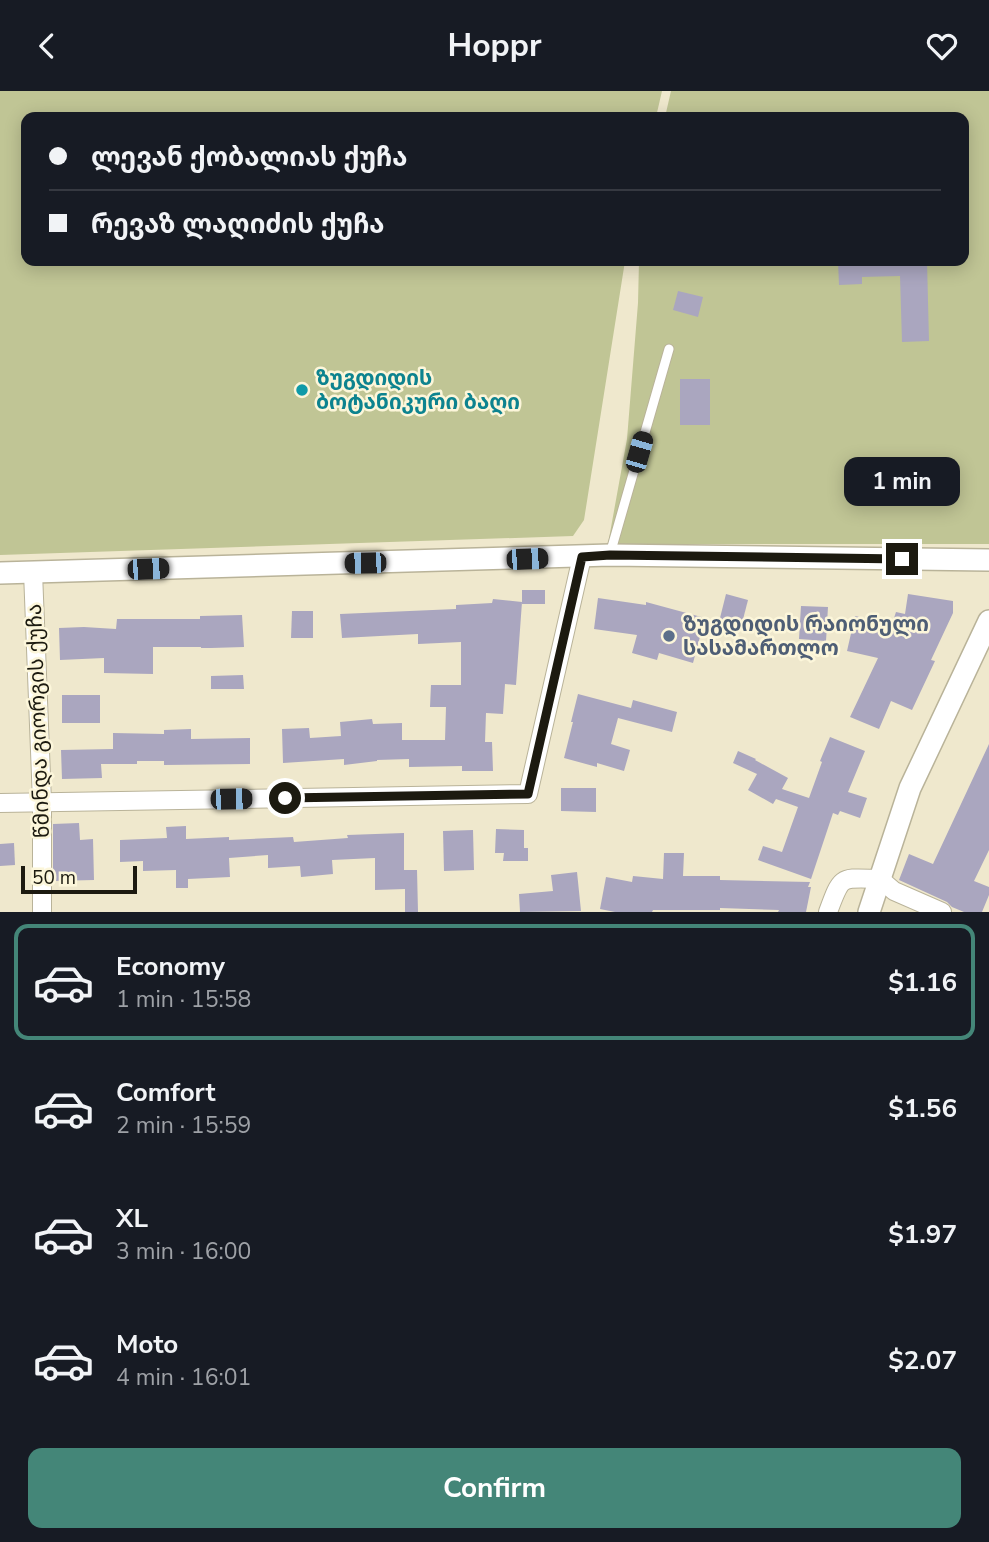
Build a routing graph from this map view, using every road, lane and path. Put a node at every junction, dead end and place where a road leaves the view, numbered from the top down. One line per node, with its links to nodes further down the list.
1 (669, 349): 2 (lane)
2 (610, 555): 3 (street); 4 (street)
3 (582, 557): 5 (street); 8 (street)
4 (989, 560)
5 (33, 572): 6 (street); 8 (street, წმინდა გიორგის ქუჩა)
6 (0, 573)
7 (989, 621): 10 (street)
8 (42, 802): 9 (street); 11 (street, წმინდა გიორგის ქუჩა)
9 (0, 803)
10 (880, 879): 12 (street); 13 (street); 14 (street)
11 (43, 912)
12 (828, 912)
13 (869, 912)
14 (942, 912)

